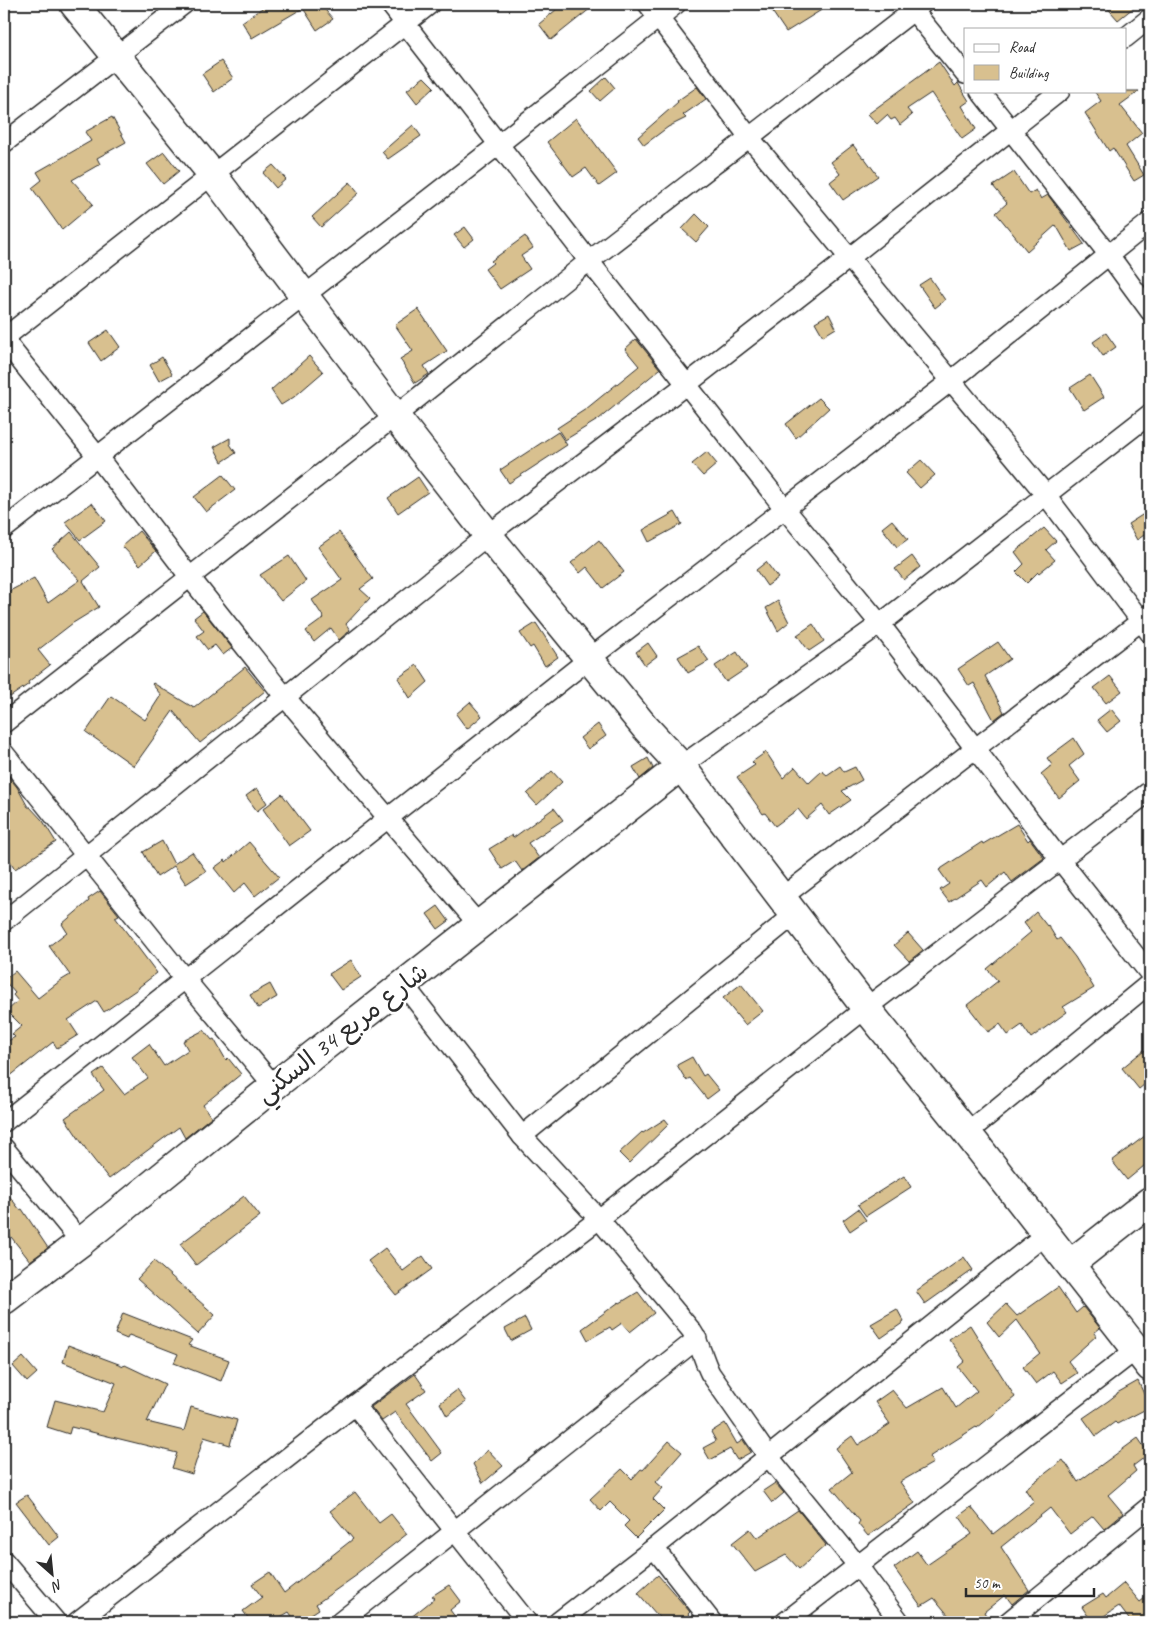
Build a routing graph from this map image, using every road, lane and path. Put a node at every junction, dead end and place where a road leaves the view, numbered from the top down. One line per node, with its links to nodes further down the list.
1 (74, 4): 11 (street)
2 (184, 4): 11 (street)
3 (390, 4): 9 (street)
4 (430, 4): 9 (street)
5 (676, 4): 7 (street)
6 (914, 6): 12 (street); 16 (street)
7 (653, 11): 16 (street); 18 (street)
8 (1150, 18): 10 (street)
9 (406, 24): 18 (street); 19 (street)
10 (1126, 37)
11 (117, 57): 17 (street); 19 (street)
12 (964, 73)
13 (981, 92): 15 (street)
14 (1059, 92): 15 (street)
15 (1012, 130): 21 (street); 22 (street)
16 (749, 137): 22 (street); 23 (street)
17 (4, 143)
18 (498, 145): 23 (street); 24 (street)
19 (212, 174): 24 (street); 26 (street)
20 (1150, 222): 21 (street)
21 (1109, 255): 25 (street); 27 (street)
22 (849, 258): 27 (street); 28 (street)
23 (589, 261): 28 (street); 30 (street)
24 (304, 295): 30 (street); 31 (street)
25 (1150, 311)
26 (4, 339): 31 (street)
27 (950, 381): 32 (street); 33 (street)
28 (687, 384): 33 (street); 35 (street)
29 (1150, 414): 32 (street)
30 (395, 416): 35 (street); 36 (street)
31 (97, 456): 34 (street); 36 (street)
32 (1046, 495): 37 (street); 38 (street)
33 (786, 509): 38 (street); 39 (street)
34 (4, 529)
35 (488, 535): 39 (street); 40 (street)
36 (189, 576): 40 (street); 41 (street)
37 (1147, 623): 42 (street)
38 (880, 624): 42 (street); 44 (street)
39 (589, 659): 44 (street); 46 (street)
40 (285, 697): 46 (street); 47 (street)
41 (4, 723)
42 (975, 749): 48 (street); 49 (street)
43 (4, 752): 47 (street)
44 (680, 766): 49 (street); 51 (street, شارع مربع 34 السكني)
45 (1150, 791): 48 (street)
46 (387, 818): 51 (street); 53 (street)
47 (86, 857): 50 (street); 53 (street)
48 (1061, 861): 52 (street); 56 (street)
49 (787, 906): 56 (street); 60 (street)
50 (4, 922)
51 (479, 926): 55 (street, شارع مربع 34 السكني)
52 (1150, 974)
53 (184, 978): 57 (street); 58 (street)
54 (1150, 983): 59 (street)
55 (404, 984): 57 (street, شارع مربع 34 السكني); 60 (street)
56 (866, 1008): 59 (street); 63 (street)
57 (274, 1086): 65 (street, شارع مربع 34 السكني)
58 (4, 1122)
59 (967, 1133): 64 (street)
60 (522, 1136): 63 (street)
61 (4, 1148): 65 (street)
62 (1149, 1205): 66 (street)
63 (599, 1219): 68 (street); 70 (street)
64 (1046, 1234): 66 (street); 71 (street)
65 (81, 1242): 67 (street, شارع مربع 34 السكني)
66 (1070, 1264): 69 (street)
67 (4, 1300)
68 (698, 1340): 71 (street); 73 (street)
69 (1144, 1358): 76 (street)
70 (355, 1405): 73 (street); 78 (street)
71 (768, 1456): 74 (street); 76 (street)
72 (1150, 1506): 85 (street)
73 (455, 1531): 79 (street); 80 (street)
74 (654, 1548): 81 (street); 82 (street)
75 (4, 1561): 77 (street)
76 (858, 1566): 83 (street); 84 (street)
77 (56, 1622)
78 (77, 1622)
79 (340, 1622)
80 (527, 1622)
81 (558, 1622)
82 (712, 1622)
83 (785, 1622)
84 (900, 1622)
85 (1008, 1622)

